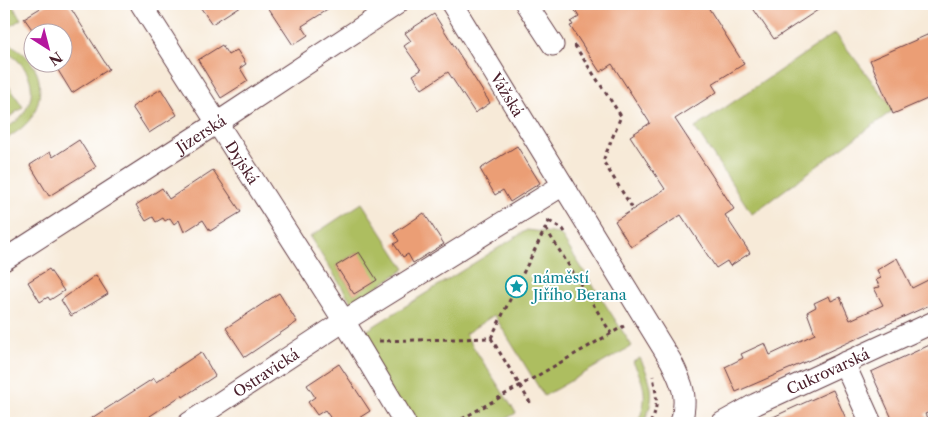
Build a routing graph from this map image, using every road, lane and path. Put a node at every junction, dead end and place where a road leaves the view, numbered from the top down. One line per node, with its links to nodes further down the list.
1 (141, 4): 6 (street, Dyjská)
2 (397, 4): 6 (street, Jizerská)
3 (452, 4): 7 (street, Vážská)
4 (526, 4): 5 (street)
5 (553, 45): 9 (path)
6 (217, 123): 13 (street, Jizerská); 14 (street, Dyjská)
7 (564, 185): 8 (street); 28 (street)
8 (537, 202): 10 (path); 14 (street)
9 (633, 209)
10 (549, 222): 11 (path); 12 (path)
11 (545, 228): 17 (path); 18 (path)
12 (568, 237)
13 (4, 260)
14 (344, 321): 19 (street); 24 (street, Ostravická)
15 (934, 322): 20 (street, Cukrovarská)
16 (624, 326): 17 (path)
17 (610, 333): 21 (path)
18 (490, 338): 19 (path); 21 (path)
19 (356, 342): 25 (street)
20 (844, 363): 29 (street, Cukrovarská); 30 (street)
21 (519, 385): 23 (path); 26 (path)
22 (657, 400): 27 (path)
23 (531, 404)
24 (189, 423)
25 (404, 423)
26 (455, 423)
27 (650, 423)
28 (681, 423)
29 (722, 423)
30 (872, 423)

